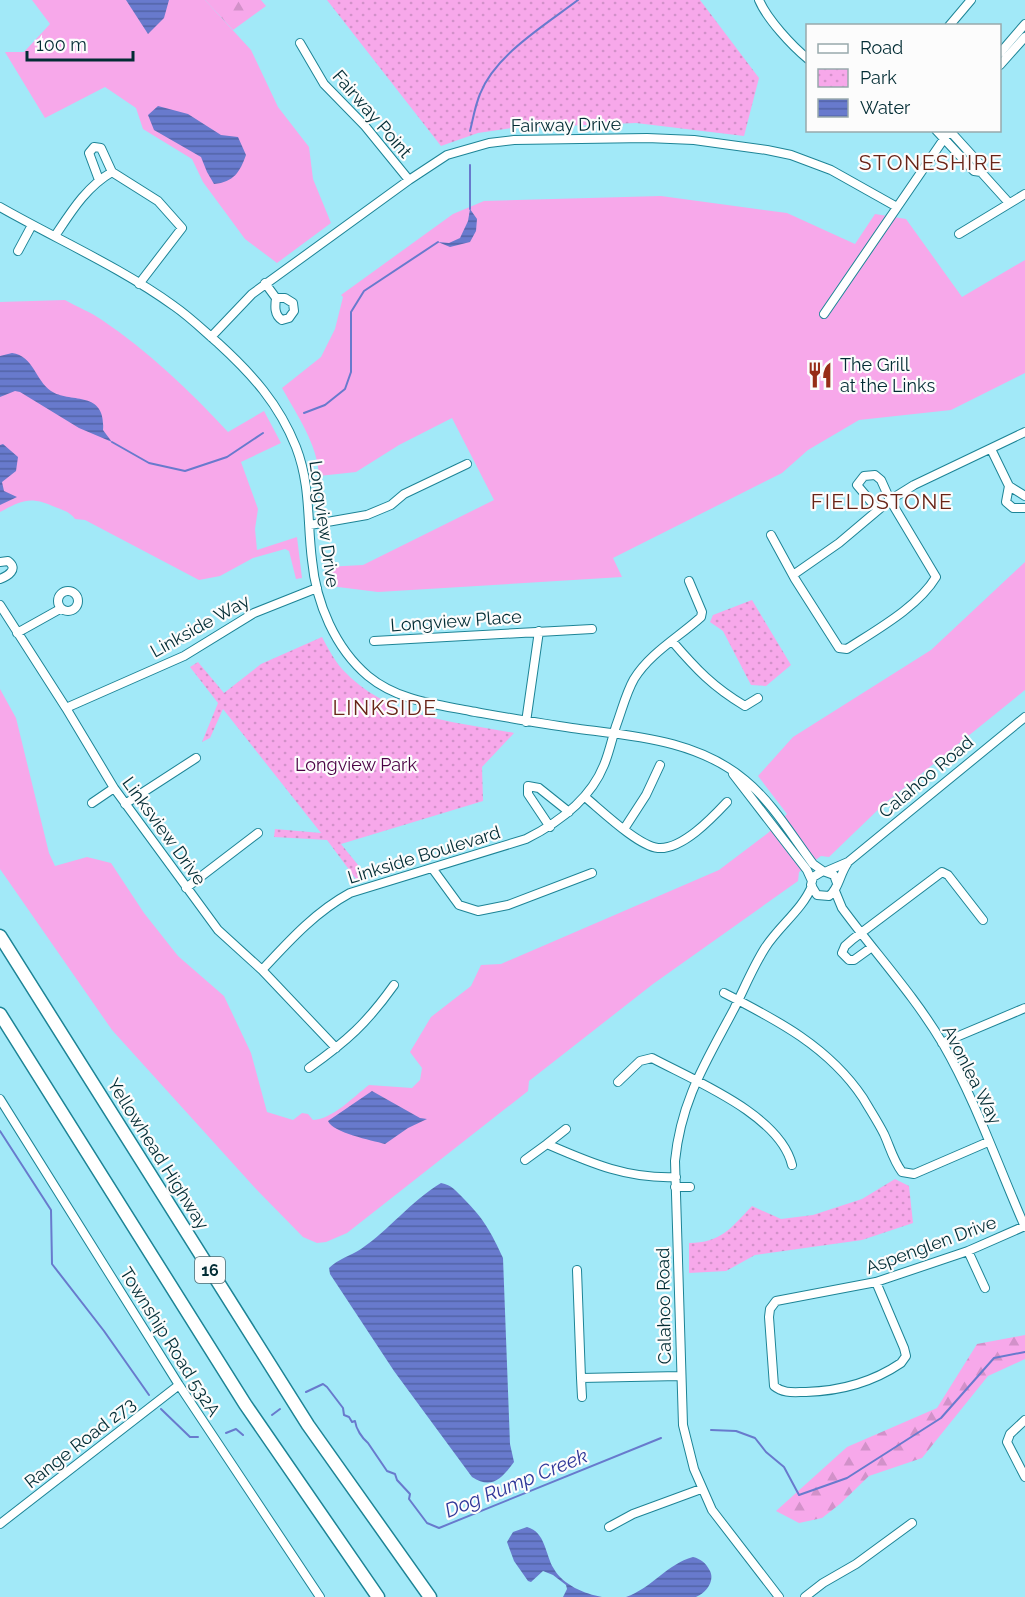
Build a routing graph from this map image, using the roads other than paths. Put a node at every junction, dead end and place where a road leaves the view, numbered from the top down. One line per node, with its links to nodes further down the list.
1 (759, 0): 8 (street)
2 (971, 0): 3 (street)
3 (951, 24)
4 (1025, 24): 7 (street)
5 (1025, 37): 9 (street)
6 (300, 44): 16 (street, Fairway Point)
7 (1001, 51)
8 (806, 58)
9 (1001, 62)
10 (938, 132): 13 (street)
11 (948, 132): 13 (street)
12 (950, 132): 15 (street)
13 (944, 140): 15 (street); 21 (street)
14 (112, 172): 17 (street); 17 (street); 27 (street)
15 (981, 172): 19 (street)
16 (406, 177): 21 (street, Fairway Drive); 26 (street, Fairway Drive)
17 (99, 180): 24 (street)
18 (1025, 194): 19 (street)
19 (1009, 203): 23 (street)
20 (0, 207): 22 (street, Longview Drive)
21 (897, 207): 29 (street)
22 (32, 225): 24 (street, Longview Drive); 25 (street)
23 (959, 234)
24 (55, 236): 27 (street, Longview Drive)
25 (18, 251)
26 (265, 283): 28 (street); 30 (street, Fairway Drive)
27 (139, 284): 30 (street, Longview Drive)
28 (276, 298)
29 (824, 314)
30 (211, 337): 39 (street, Longview Drive)
31 (1025, 432): 32 (street)
32 (991, 449): 34 (street); 36 (street)
33 (467, 464): 39 (street)
34 (1009, 486): 35 (street); 37 (street)
35 (1025, 496)
36 (891, 500): 38 (street); 38 (street); 42 (street)
37 (1025, 508)
38 (878, 510): 42 (street)
39 (310, 525): 45 (street, Longview Drive)
40 (771, 535): 42 (street)
41 (0, 562): 43 (street)
42 (793, 575)
43 (0, 579)
44 (689, 581): 52 (street, Linkside Boulevard)
45 (316, 588): 54 (street, Linkside Way); 56 (street, Longview Drive)
46 (0, 605): 50 (street, Linksview Drive)
47 (60, 609): 50 (street)
48 (592, 629): 49 (street, Longview Place)
49 (539, 631): 51 (street, Longview Place); 56 (street, Longview Place)
50 (17, 633): 54 (street, Linksview Drive)
51 (374, 641)
52 (672, 641): 53 (street); 57 (street, Linkside Boulevard)
53 (758, 698)
54 (66, 708): 61 (street, Linksview Drive)
55 (1025, 717): 70 (street, Calahoo Road)
56 (526, 722): 57 (street, Longview Drive)
57 (614, 734): 60 (street, Longview Drive); 62 (street, Linkside Boulevard)
58 (196, 758): 65 (street)
59 (660, 765): 68 (street)
60 (728, 768): 72 (street, Longview Drive); 74 (street, Longview Drive)
61 (114, 788): 64 (street); 65 (street, Linksview Drive)
62 (585, 797): 66 (street, Linkside Boulevard); 68 (street)
63 (727, 802): 68 (street)
64 (92, 803)
65 (125, 804): 76 (street, Linksview Drive)
66 (569, 812): 67 (street, Linkside Boulevard); 67 (street)
67 (550, 827): 71 (street, Linkside Boulevard)
68 (624, 829)
69 (258, 833): 76 (street)
70 (848, 862): 72 (street, Calahoo Road); 75 (street, Calahoo Road)
71 (432, 868): 73 (street); 84 (street, Linkside Boulevard)
72 (825, 871): 74 (street); 75 (street)
73 (592, 873)
74 (812, 883): 77 (street); 78 (street, Calahoo Road)
75 (836, 887): 77 (street); 79 (street, Avonlea Way)
76 (186, 888): 84 (street, Linksview Drive)
77 (823, 897): 78 (street); 79 (street, Avonlea Way)
78 (804, 902): 87 (street, Calahoo Road)
79 (842, 908): 81 (street, Avonlea Way)
80 (983, 920): 81 (street)
81 (862, 934): 83 (street, Avonlea Way); 83 (street)
82 (0, 936): 121 (highway, Yellowhead Highway / 16)
83 (872, 947): 90 (street, Avonlea Way)
84 (262, 970): 91 (street, Linksview Drive)
85 (394, 985): 91 (street)
86 (724, 993): 87 (street)
87 (738, 1000): 93 (street, Calahoo Road); 97 (street)
88 (1025, 1008): 90 (street)
89 (0, 1014): 120 (highway, 16)
90 (942, 1043): 97 (street, Avonlea Way)
91 (336, 1048): 92 (street)
92 (309, 1068)
93 (696, 1081): 94 (street); 100 (street); 101 (street, Calahoo Road)
94 (618, 1082)
95 (0, 1100): 111 (street, Township Road 532A)
96 (567, 1129): 98 (street)
97 (988, 1142): 104 (street, Avonlea Way)
98 (547, 1144): 99 (street); 101 (street)
99 (525, 1160)
100 (792, 1166)
101 (675, 1177): 102 (street, Calahoo Road)
102 (675, 1187): 103 (street); 109 (street, Calahoo Road)
103 (690, 1187)
104 (1025, 1226): 105 (street, Aspenglen Drive)
105 (968, 1251): 107 (street, Aspenglen Drive); 108 (street)
106 (577, 1270): 110 (street)
107 (876, 1282): 107 (street, Aspenglen Drive)
108 (984, 1288)
109 (680, 1376): 110 (street); 115 (street, Calahoo Road)
110 (581, 1378): 112 (street)
111 (179, 1385): 117 (street, Range Road 273); 119 (street, Township Road 532A)
112 (582, 1397)
113 (1025, 1420): 114 (street)
114 (1025, 1477)
115 (701, 1489): 118 (street); 122 (street, Calahoo Road)
116 (912, 1523): 123 (street)
117 (0, 1524)
118 (609, 1527)
119 (320, 1597)
120 (378, 1597)
121 (430, 1597)
122 (779, 1597)
123 (805, 1597)

